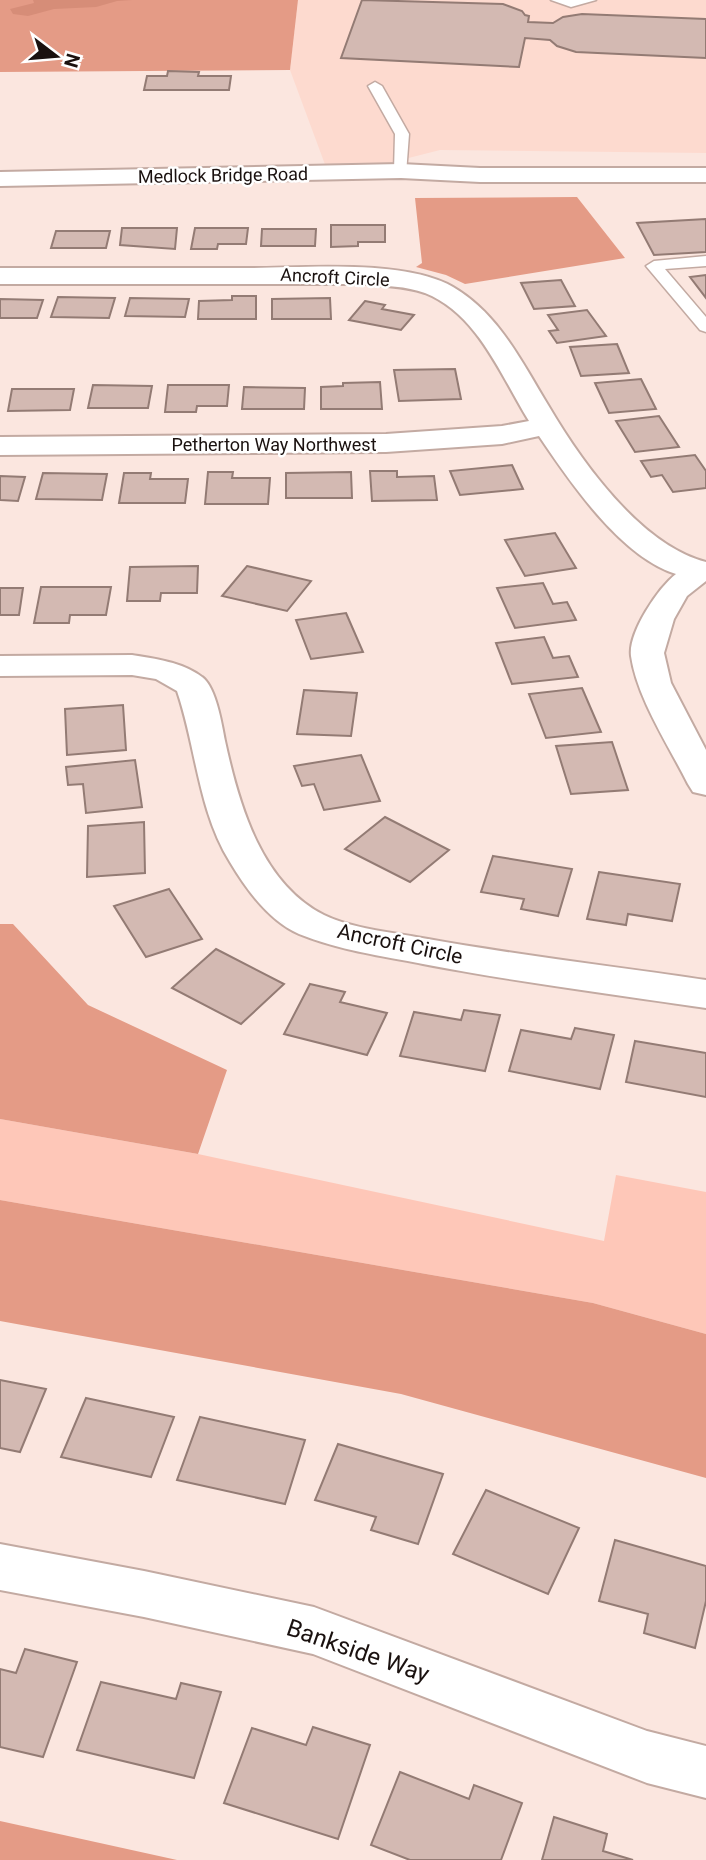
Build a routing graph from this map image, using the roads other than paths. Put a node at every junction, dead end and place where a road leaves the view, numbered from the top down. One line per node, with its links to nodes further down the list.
1 (557, 0): 2 (lane)
2 (590, 0)
3 (375, 86): 5 (lane)
4 (706, 165): 6 (street, Medlock Bridge Road)
5 (401, 171): 6 (street, Medlock Bridge Road); 8 (street, Medlock Bridge Road)
6 (446, 171): 7 (street, Medlock Bridge Road)
7 (706, 176)
8 (0, 180)
9 (706, 261): 11 (lane)
10 (0, 276): 12 (street, Ancroft Circle)
11 (706, 327)
12 (546, 426): 13 (street, Petherton Way Northwest); 14 (street, Ancroft Circle)
13 (0, 446)
14 (702, 572): 16 (street)
15 (0, 666): 17 (street, Ancroft Circle)
16 (706, 784)
17 (706, 994)
18 (0, 1567): 19 (street, Bankside Way)
19 (706, 1772)

